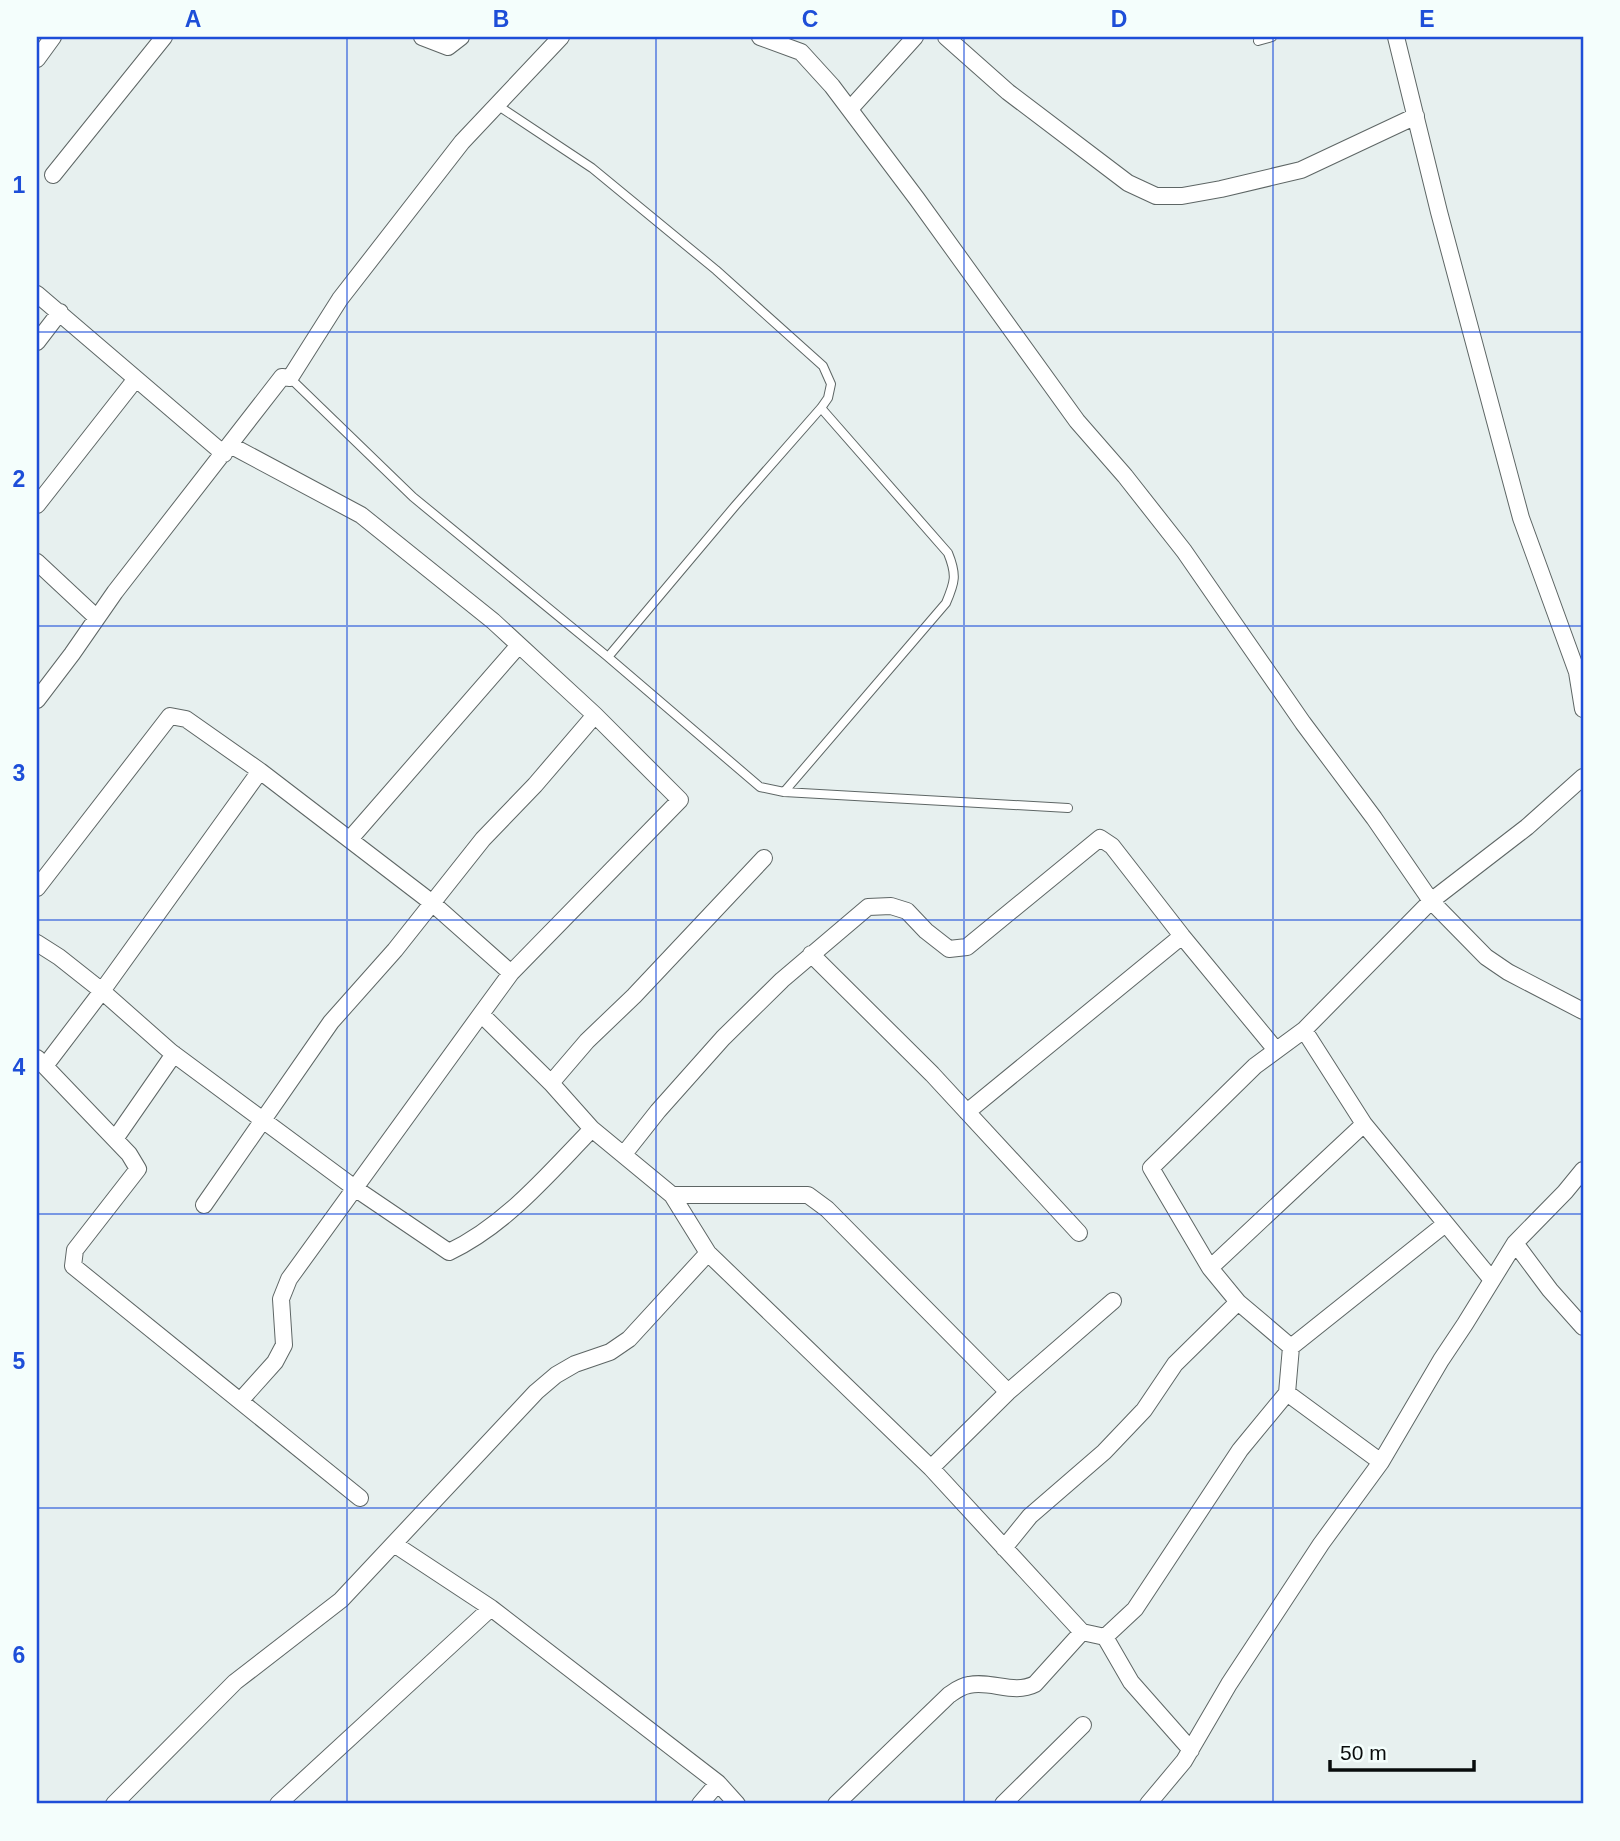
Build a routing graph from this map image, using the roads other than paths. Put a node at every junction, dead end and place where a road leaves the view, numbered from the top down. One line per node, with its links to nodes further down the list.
1 (53, 37): 14 (street)
2 (164, 37): 18 (street)
3 (422, 37): 4 (street)
4 (461, 37)
5 (561, 37): 15 (street)
6 (760, 37): 13 (street)
7 (790, 37): 13 (street)
8 (915, 37): 16 (street)
9 (946, 37): 17 (street)
10 (1272, 37): 12 (lane)
11 (1396, 37): 17 (street)
12 (1258, 41)
13 (801, 52): 16 (street)
14 (37, 59)
15 (497, 104): 22 (street); 24 (lane)
16 (850, 109): 42 (street)
17 (1416, 116): 31 (street)
18 (53, 175)
19 (37, 294): 20 (street)
20 (60, 312): 21 (street); 23 (street)
21 (37, 342)
22 (290, 377): 25 (street); 30 (lane)
23 (135, 380): 25 (street); 26 (street)
24 (821, 408): 30 (lane); 37 (lane)
25 (227, 449): 28 (street); 29 (street)
26 (37, 505)
27 (37, 562): 28 (street)
28 (97, 618): 32 (street)
29 (519, 645): 34 (street); 39 (street)
30 (608, 657): 37 (lane)
31 (1580, 670): 33 (street)
32 (37, 700)
33 (1583, 709)
34 (595, 715): 43 (street); 47 (street)
35 (260, 771): 39 (street); 41 (street); 48 (street)
36 (1583, 777): 42 (street)
37 (784, 792): 38 (lane)
38 (1068, 808)
39 (350, 839): 43 (street)
40 (764, 858): 55 (street)
41 (37, 888)
42 (1431, 901): 49 (street); 51 (street)
43 (431, 902): 47 (street); 57 (street)
44 (1182, 936): 46 (street); 52 (street); 56 (street)
45 (37, 943): 48 (street)
46 (811, 954): 56 (street); 61 (street)
47 (511, 973): 50 (street)
48 (102, 991): 53 (street); 54 (street)
49 (1583, 1011)
50 (481, 1014): 55 (street); 63 (street)
51 (1304, 1030): 52 (street); 58 (street)
52 (1276, 1050): 70 (street)
53 (174, 1054): 57 (street); 60 (street)
54 (41, 1062): 60 (street)
55 (551, 1083): 59 (street)
56 (967, 1112): 67 (street)
57 (263, 1119): 63 (street); 65 (street)
58 (1364, 1124): 66 (street); 70 (street)
59 (592, 1129): 61 (street); 63 (street)
60 (115, 1139): 78 (street)
61 (624, 1154): 64 (street)
62 (1583, 1170): 68 (street)
63 (356, 1189): 78 (street)
64 (672, 1195): 69 (street); 76 (street)
65 (204, 1205)
66 (1444, 1224): 71 (street); 75 (street)
67 (1079, 1233)
68 (1515, 1243): 71 (street); 74 (street)
69 (708, 1254): 80 (street); 82 (street)
70 (1210, 1268): 73 (street)
71 (1492, 1280): 79 (street)
72 (1113, 1301): 76 (street)
73 (1238, 1302): 75 (street); 83 (street)
74 (1583, 1327)
75 (1291, 1347): 77 (street)
76 (1008, 1392): 80 (street)
77 (1287, 1394): 79 (street); 86 (street)
78 (240, 1401): 81 (street)
79 (1381, 1462): 88 (street)
80 (931, 1468): 83 (street)
81 (360, 1498)
82 (394, 1544): 84 (street); 90 (street)
83 (1004, 1548): 85 (street)
84 (491, 1608): 89 (street); 91 (street)
85 (1082, 1632): 86 (street); 94 (street)
86 (1105, 1637): 88 (street)
87 (1083, 1725): 95 (street)
88 (1191, 1750): 96 (street)
89 (718, 1783): 92 (street); 93 (street)
90 (114, 1804)
91 (278, 1804)
92 (700, 1804)
93 (737, 1804)
94 (836, 1804)
95 (1003, 1804)
96 (1148, 1804)

